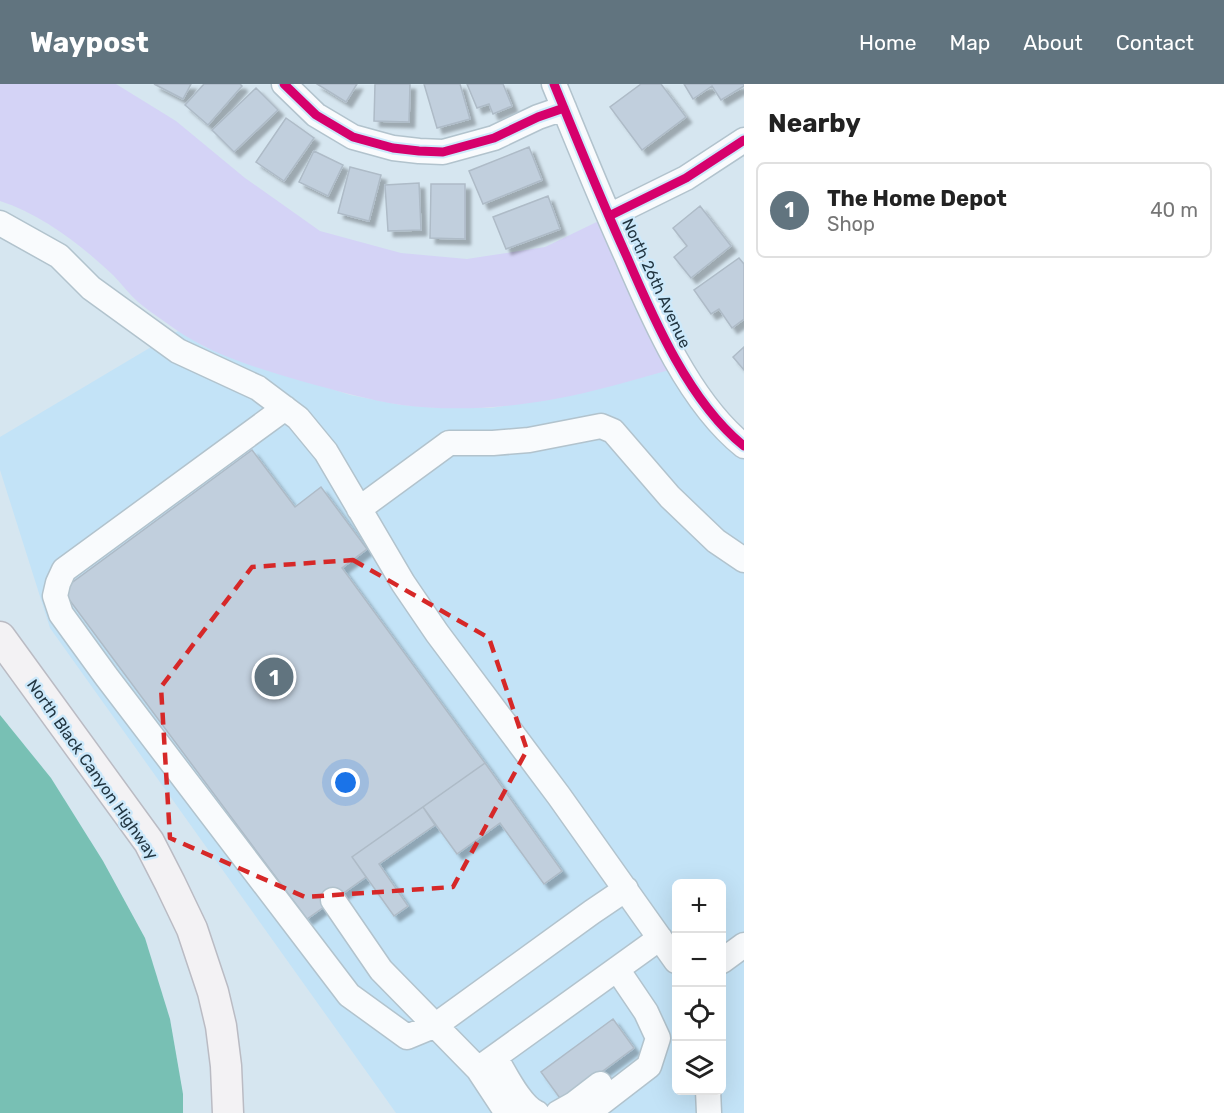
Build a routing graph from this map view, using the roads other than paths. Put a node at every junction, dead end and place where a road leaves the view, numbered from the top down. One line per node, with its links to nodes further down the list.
1 (284, 84): 3 (street)
2 (554, 84): 3 (street, North 26th Avenue)
3 (564, 108): 5 (street, North 26th Avenue)
4 (744, 140): 5 (street)
5 (609, 216): 8 (street, North 26th Avenue)
6 (0, 223): 7 (street)
7 (285, 408): 9 (street); 19 (street)
8 (744, 446)
9 (359, 509): 10 (street); 12 (street)
10 (744, 560)
11 (0, 638): 23 (main road, North Black Canyon Highway)
12 (626, 889): 14 (street); 19 (street)
13 (333, 900): 19 (street)
14 (660, 938): 16 (street); 18 (street)
15 (744, 945): 17 (street)
16 (672, 955)
17 (726, 958)
18 (617, 969): 20 (street); 21 (street)
19 (436, 1025): 21 (street)
20 (654, 1029): 26 (street); 27 (street)
21 (486, 1063): 24 (street); 25 (street)
22 (708, 1095): 28 (street)
23 (228, 1113)
24 (507, 1113)
25 (537, 1113)
26 (558, 1113)
27 (588, 1113)
28 (709, 1113)

